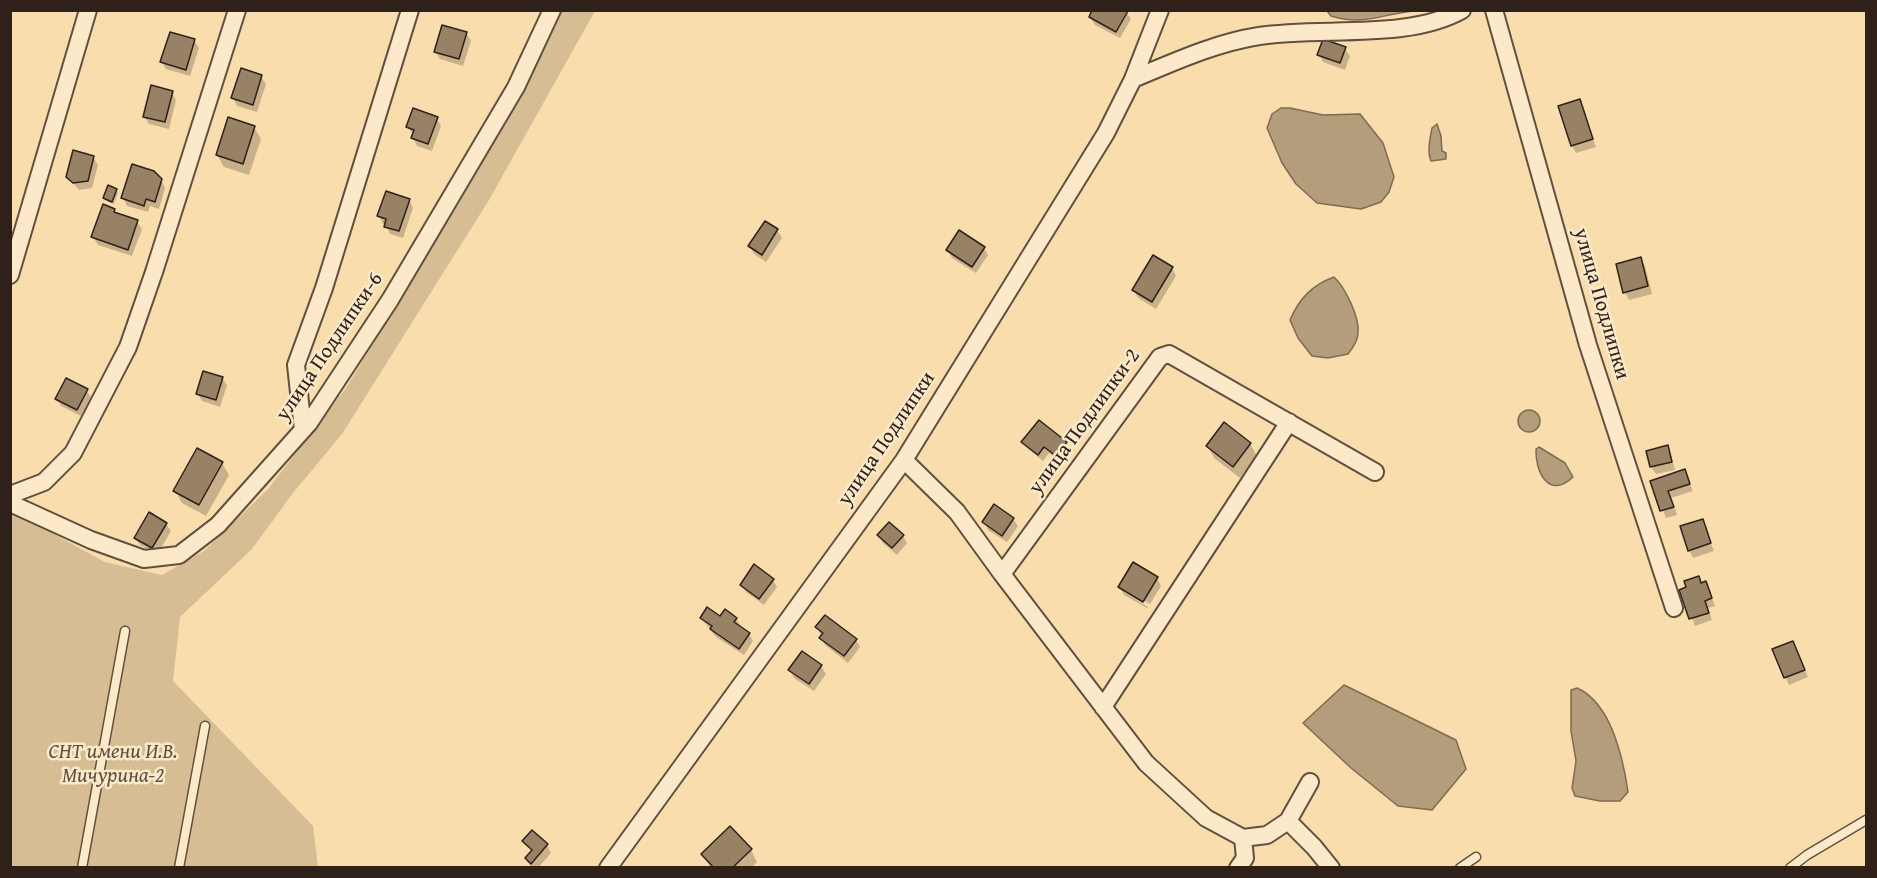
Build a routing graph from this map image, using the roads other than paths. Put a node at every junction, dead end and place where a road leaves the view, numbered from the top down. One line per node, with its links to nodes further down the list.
1 (87, 10): 9 (street)
2 (237, 10): 14 (street)
3 (410, 10): 11 (street)
4 (552, 10): 11 (street, улица Подлипки-6)
5 (1160, 10): 8 (street, улица Подлипки)
6 (1462, 10): 8 (street)
7 (1494, 10): 17 (street, улица Подлипки)
8 (1133, 79): 12 (street, улица Подлипки)
9 (10, 275)
10 (1289, 422): 13 (street, улица Подлипки-2); 16 (street, улица Подлипки-2); 19 (street)
11 (303, 430): 15 (street, улица Подлипки-6)
12 (904, 460): 16 (street); 28 (street, улица Подлипки)
13 (1376, 472)
14 (10, 495)
15 (10, 503)
16 (1002, 574): 19 (street)
17 (1674, 608)
18 (125, 631): 26 (lane)
19 (1103, 707): 24 (street)
20 (205, 726): 27 (lane)
21 (1310, 782): 23 (street)
22 (1866, 820): 32 (lane)
23 (1288, 821): 24 (street); 30 (street)
24 (1243, 838): 29 (street)
25 (1476, 857): 31 (lane)
26 (82, 867)
27 (179, 867)
28 (608, 867)
29 (1238, 867)
30 (1331, 867)
31 (1460, 867)
32 (1790, 867)

